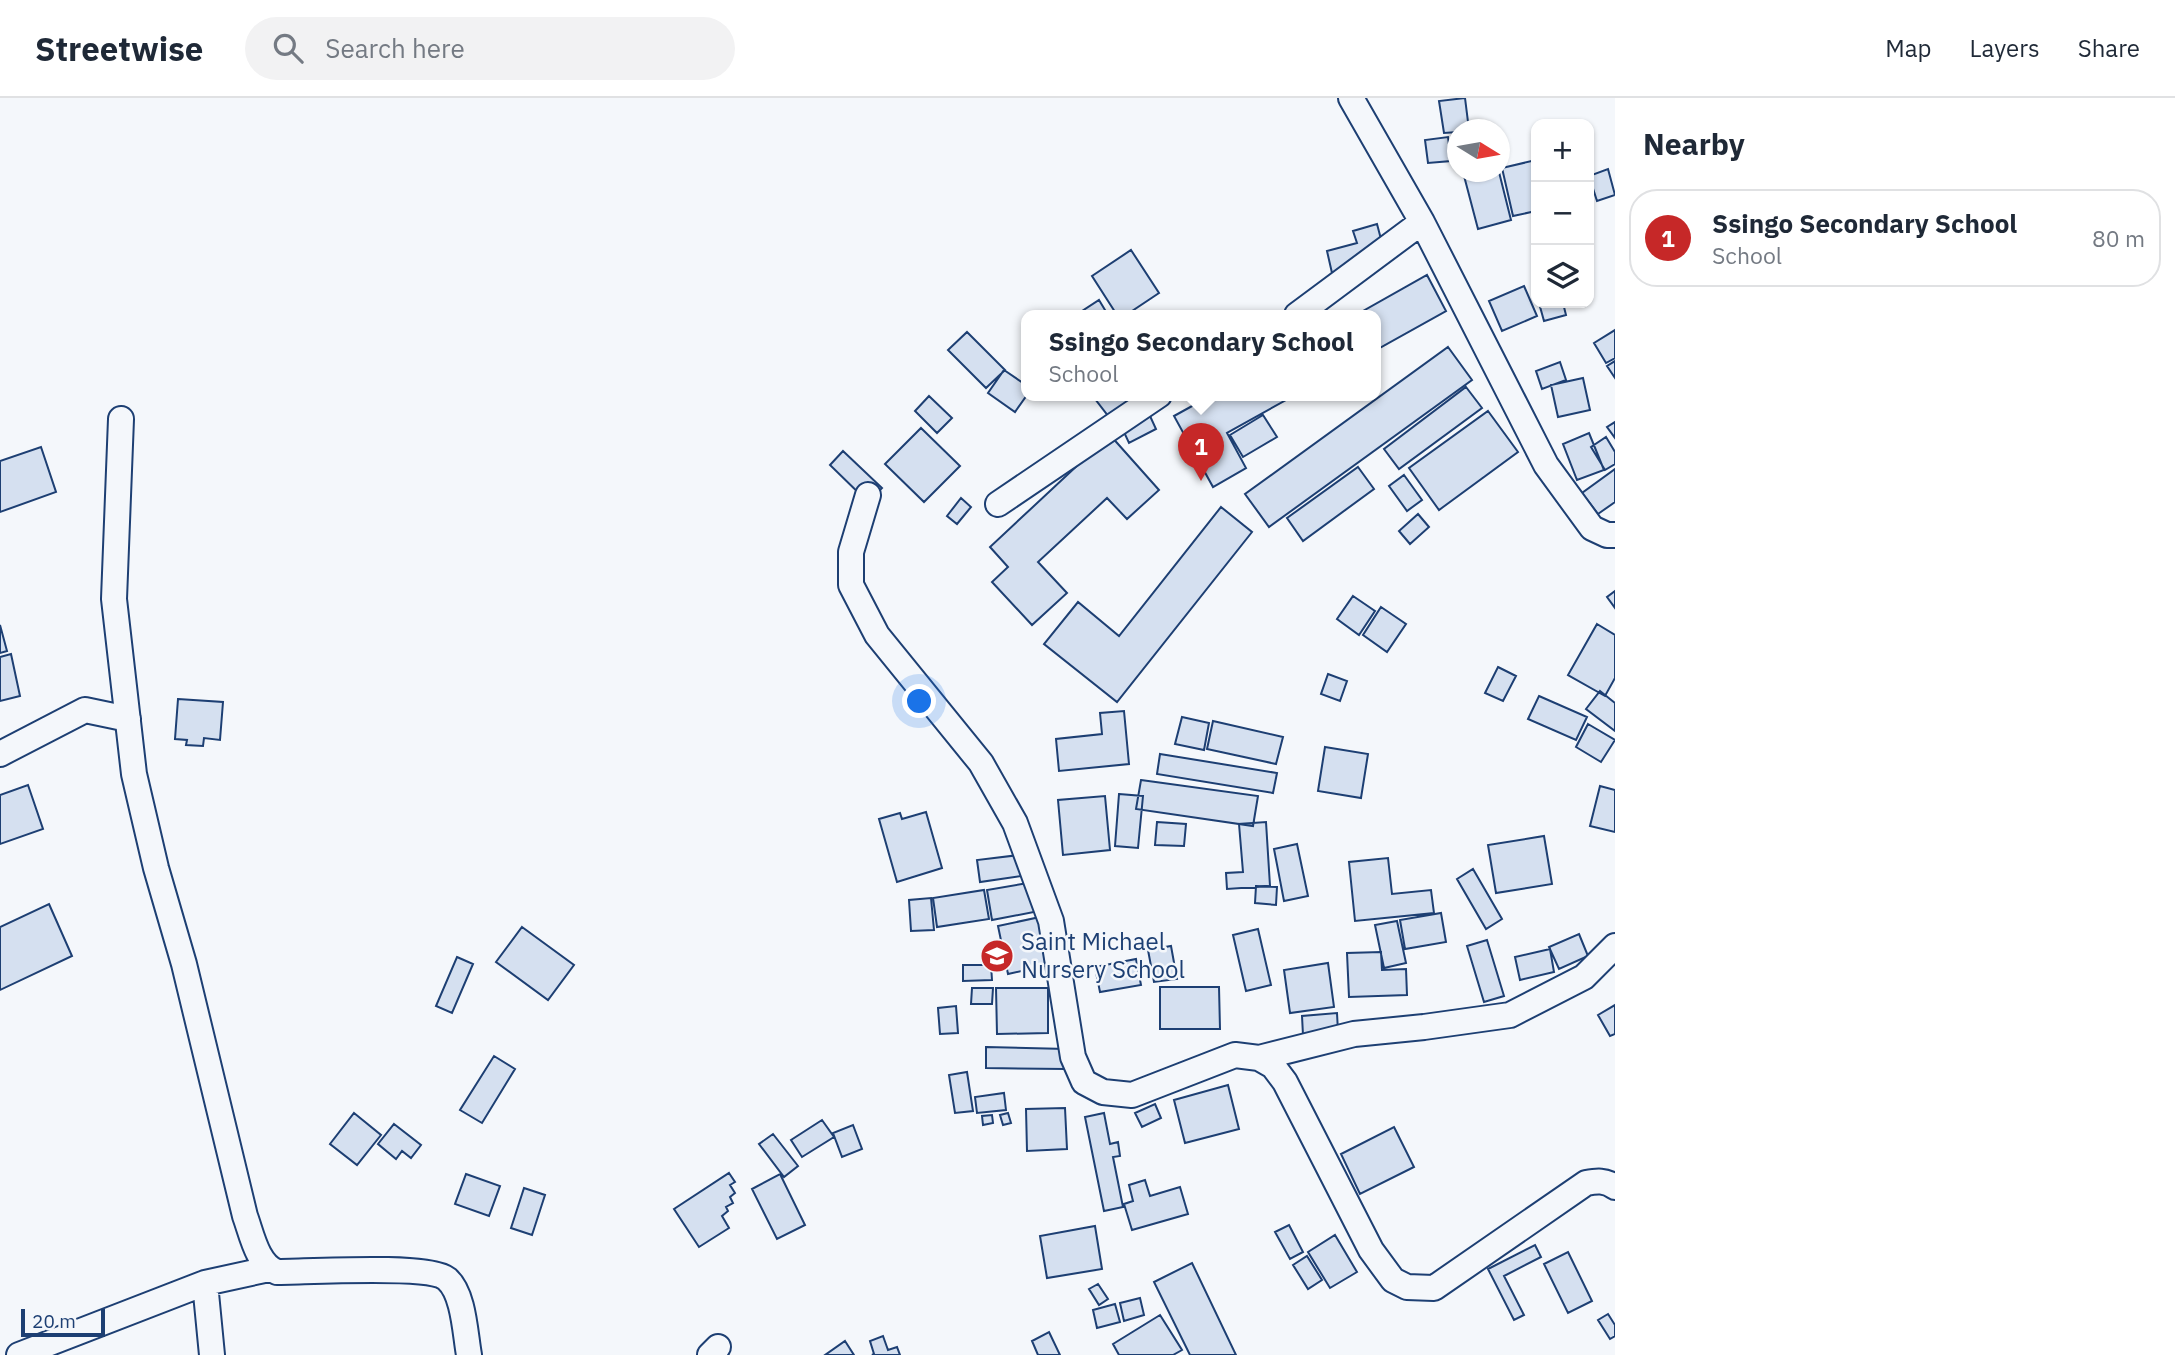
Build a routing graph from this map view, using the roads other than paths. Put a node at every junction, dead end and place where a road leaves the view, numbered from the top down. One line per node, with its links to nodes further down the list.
1 (1351, 98): 2 (street)
2 (1422, 222): 3 (street); 8 (street)
3 (1304, 310)
4 (1150, 401): 7 (street)
5 (121, 419): 9 (street)
6 (867, 495): 12 (street)
7 (998, 503)
8 (1615, 535)
9 (128, 719): 10 (street); 14 (street)
10 (0, 754)
11 (1615, 946): 12 (street)
12 (1259, 1058): 13 (street)
13 (1615, 1187)
14 (269, 1269): 15 (street); 18 (street)
15 (205, 1283): 16 (street); 17 (street)
16 (19, 1355)
17 (212, 1355)
18 (469, 1355)

